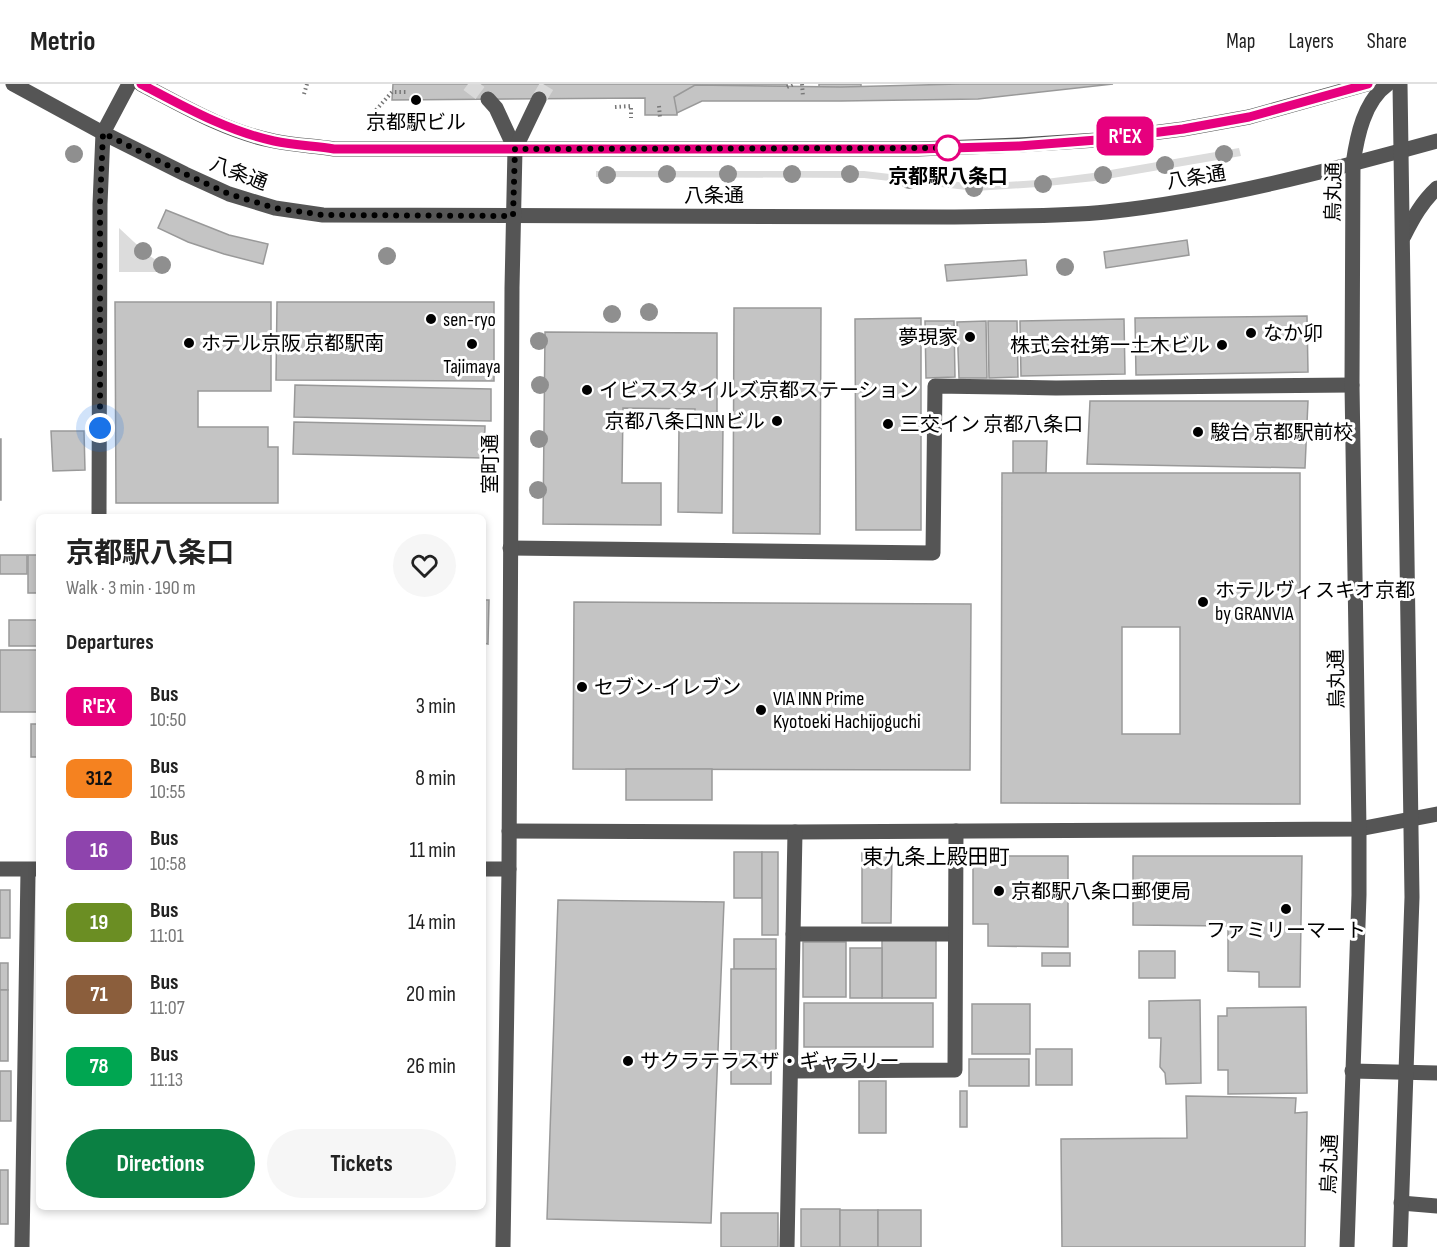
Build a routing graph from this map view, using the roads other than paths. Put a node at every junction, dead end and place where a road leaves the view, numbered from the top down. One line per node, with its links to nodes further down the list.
1 (13, 84): 9 (street, 八条通)
2 (129, 84): 9 (street)
3 (141, 84): 11 (street, 八条通)
4 (1367, 84): 11 (street, 八条通)
5 (1388, 84): 13 (street, 烏丸通)
6 (1400, 84): 12 (street)
7 (488, 99): 11 (street)
8 (539, 99): 11 (street)
9 (103, 133): 15 (street, 八条通); 18 (street)
10 (1437, 141): 12 (street, 八条通)
11 (515, 149): 15 (street, 室町通)
12 (1401, 151): 13 (street, 八条通); 16 (street)
13 (1353, 164): 15 (street, 八条通); 17 (street, 烏丸通)
14 (1437, 188): 16 (street)
15 (513, 216): 19 (street, 室町通)
16 (1402, 242): 21 (street)
17 (1352, 385): 19 (street); 22 (street, 烏丸通)
18 (99, 514)
19 (510, 548): 23 (street, 室町通)
20 (1437, 814): 21 (street)
21 (1411, 819): 22 (street); 34 (street)
22 (1359, 829): 24 (street); 33 (street, 烏丸通)
23 (509, 831): 25 (street); 29 (street, 室町通)
24 (956, 831): 25 (street); 31 (street)
25 (795, 832): 30 (street)
26 (0, 869): 27 (street)
27 (33, 869): 38 (street)
28 (486, 869): 29 (street)
29 (509, 869): 39 (street, 室町通)
30 (793, 934): 31 (street); 32 (street)
31 (955, 934): 32 (street)
32 (791, 1071): 40 (street)
33 (1352, 1071): 34 (street); 41 (street, 烏丸通)
34 (1405, 1072): 35 (street); 36 (street)
35 (1437, 1073)
36 (1401, 1203): 37 (street); 42 (street)
37 (1437, 1206)
38 (22, 1247)
39 (503, 1247)
40 (787, 1247)
41 (1347, 1247)
42 (1400, 1247)

